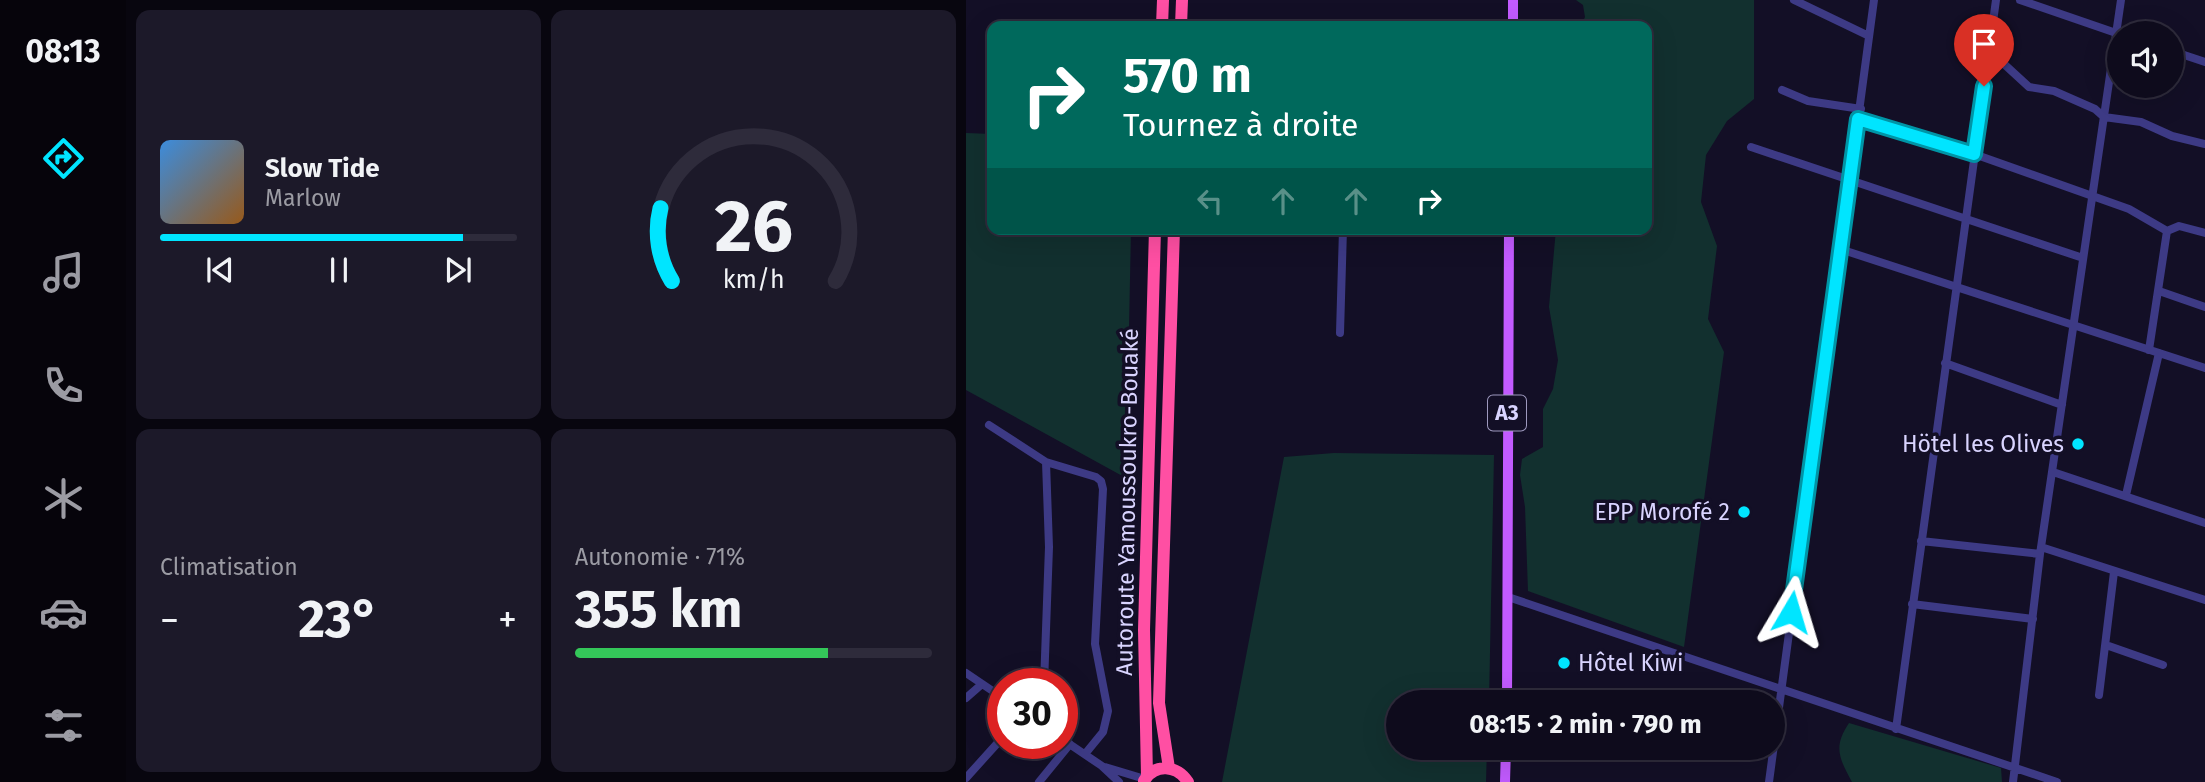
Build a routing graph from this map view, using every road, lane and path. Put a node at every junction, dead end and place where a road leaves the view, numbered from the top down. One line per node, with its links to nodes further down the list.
1 (1163, 0): 9 (highway)
2 (1181, 0): 10 (highway)
3 (1513, 0): 11 (main road)
4 (1794, 0): 14 (street)
5 (1874, 0): 14 (street)
6 (1996, 0): 16 (street)
7 (2020, 0): 13 (street)
8 (2120, 0): 12 (street)
9 (1162, 21)
10 (1181, 21)
11 (1513, 21)
12 (2119, 21)
13 (2107, 30)
14 (1869, 36): 20 (street)
15 (2184, 55): 17 (street)
16 (1989, 57): 21 (street); 25 (street)
17 (2205, 62)
18 (1783, 90): 20 (street)
19 (2107, 98): 21 (street)
20 (1861, 109): 22 (street)
21 (2104, 117): 23 (street); 27 (street)
22 (1858, 119): 25 (street); 26 (street)
23 (2205, 144)
24 (1751, 147): 26 (street)
25 (1974, 154): 27 (street); 28 (street)
26 (1850, 180): 28 (street); 35 (street)
27 (2092, 197): 29 (street); 36 (street)
28 (1965, 217): 36 (street); 37 (street)
29 (2167, 231): 30 (street); 38 (street)
30 (2205, 233)
31 (1155, 235): 81 (highway, Autoroute Yamoussoukro-Bouaké)
32 (1174, 235): 78 (highway, Autoroute Yamoussoukro-Bouaké)
33 (1343, 235): 41 (street)
34 (1509, 235): 55 (main road, A3)
35 (1840, 249): 37 (street); 66 (street)
36 (2083, 258): 40 (street)
37 (1955, 287): 40 (street); 44 (street)
38 (2159, 291): 39 (street); 42 (street)
39 (2205, 307)
40 (2073, 326): 42 (street); 46 (street)
41 (1340, 333)
42 (2150, 350): 43 (street)
43 (2159, 353): 45 (street); 50 (street)
44 (1945, 363): 46 (street); 52 (street)
45 (2205, 368)
46 (2062, 405): 49 (street)
47 (989, 425): 48 (street)
48 (1046, 462): 61 (street); 72 (street)
49 (2053, 472): 50 (street); 53 (street)
50 (2126, 495): 51 (street)
51 (2205, 523)
52 (1921, 541): 53 (street); 57 (street)
53 (2040, 551): 54 (street); 58 (street)
54 (2114, 572): 56 (street); 59 (street)
55 (1508, 597): 65 (main road, A3); 66 (street)
56 (2205, 600)
57 (1913, 604): 58 (street); 70 (street)
58 (2033, 619): 79 (street)
59 (2106, 645): 60 (street); 68 (street)
60 (2162, 665)
61 (1045, 668)
62 (966, 673): 63 (street)
63 (982, 684): 64 (street); 69 (street)
64 (987, 687)
65 (1507, 690)
66 (1781, 690)
67 (1785, 691): 70 (street)
68 (2099, 695)
69 (966, 698)
70 (1896, 729): 79 (street)
71 (1078, 749): 72 (street)
72 (1085, 754): 77 (street)
73 (987, 755): 80 (street)
74 (1055, 759): 82 (street)
75 (1506, 760): 85 (main road)
76 (1772, 760): 86 (street)
77 (1102, 766): 81 (street); 83 (street)
78 (1169, 768): 81 (highway); 84 (highway)
79 (2014, 768): 87 (street); 88 (street)
80 (966, 778)
81 (1145, 779)
82 (1040, 782)
83 (1118, 782)
84 (1188, 782)
85 (1505, 782)
86 (1769, 782)
87 (2012, 782)
88 (2056, 782)

